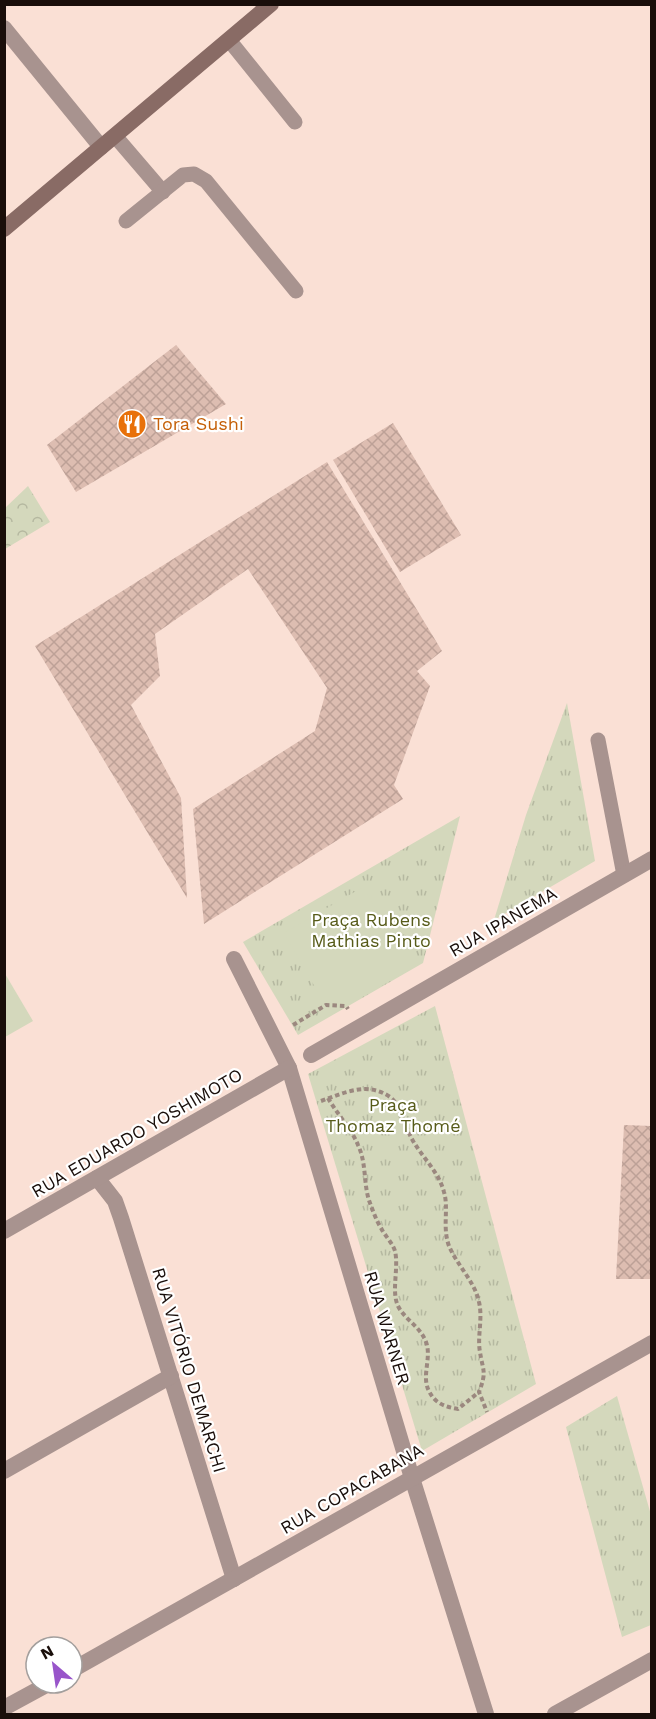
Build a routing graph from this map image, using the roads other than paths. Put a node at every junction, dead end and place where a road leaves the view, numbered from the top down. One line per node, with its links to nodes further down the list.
1 (269, 5): 3 (main road)
2 (4, 28): 6 (street)
3 (230, 40): 4 (lane); 5 (main road)
4 (295, 122)
5 (115, 136): 6 (main road); 7 (lane)
6 (101, 147): 9 (main road)
7 (163, 192): 8 (lane); 10 (lane)
8 (126, 221)
9 (4, 229)
10 (296, 291)
11 (598, 740): 13 (lane)
12 (651, 859): 13 (street, RUA IPANEMA)
13 (624, 875): 15 (street, RUA IPANEMA)
14 (234, 959): 16 (street, RUA WARNER)
15 (311, 1055)
16 (289, 1068): 17 (street, RUA EDUARDO YOSHIMOTO); 22 (street, RUA WARNER)
17 (97, 1178): 18 (street, RUA EDUARDO YOSHIMOTO); 20 (street, RUA VITÓRIO DEMARCHI)
18 (4, 1231)
19 (651, 1342): 22 (street, RUA COPACABANA)
20 (171, 1376): 21 (street); 23 (street, RUA VITÓRIO DEMARCHI)
21 (4, 1471)
22 (412, 1478): 23 (street, RUA COPACABANA); 28 (street, RUA WARNER)
23 (234, 1579): 25 (street, RUA COPACABANA)
24 (651, 1660): 29 (street)
25 (84, 1663)
26 (28, 1695): 27 (street)
27 (4, 1708)
28 (486, 1714)
29 (555, 1714)

